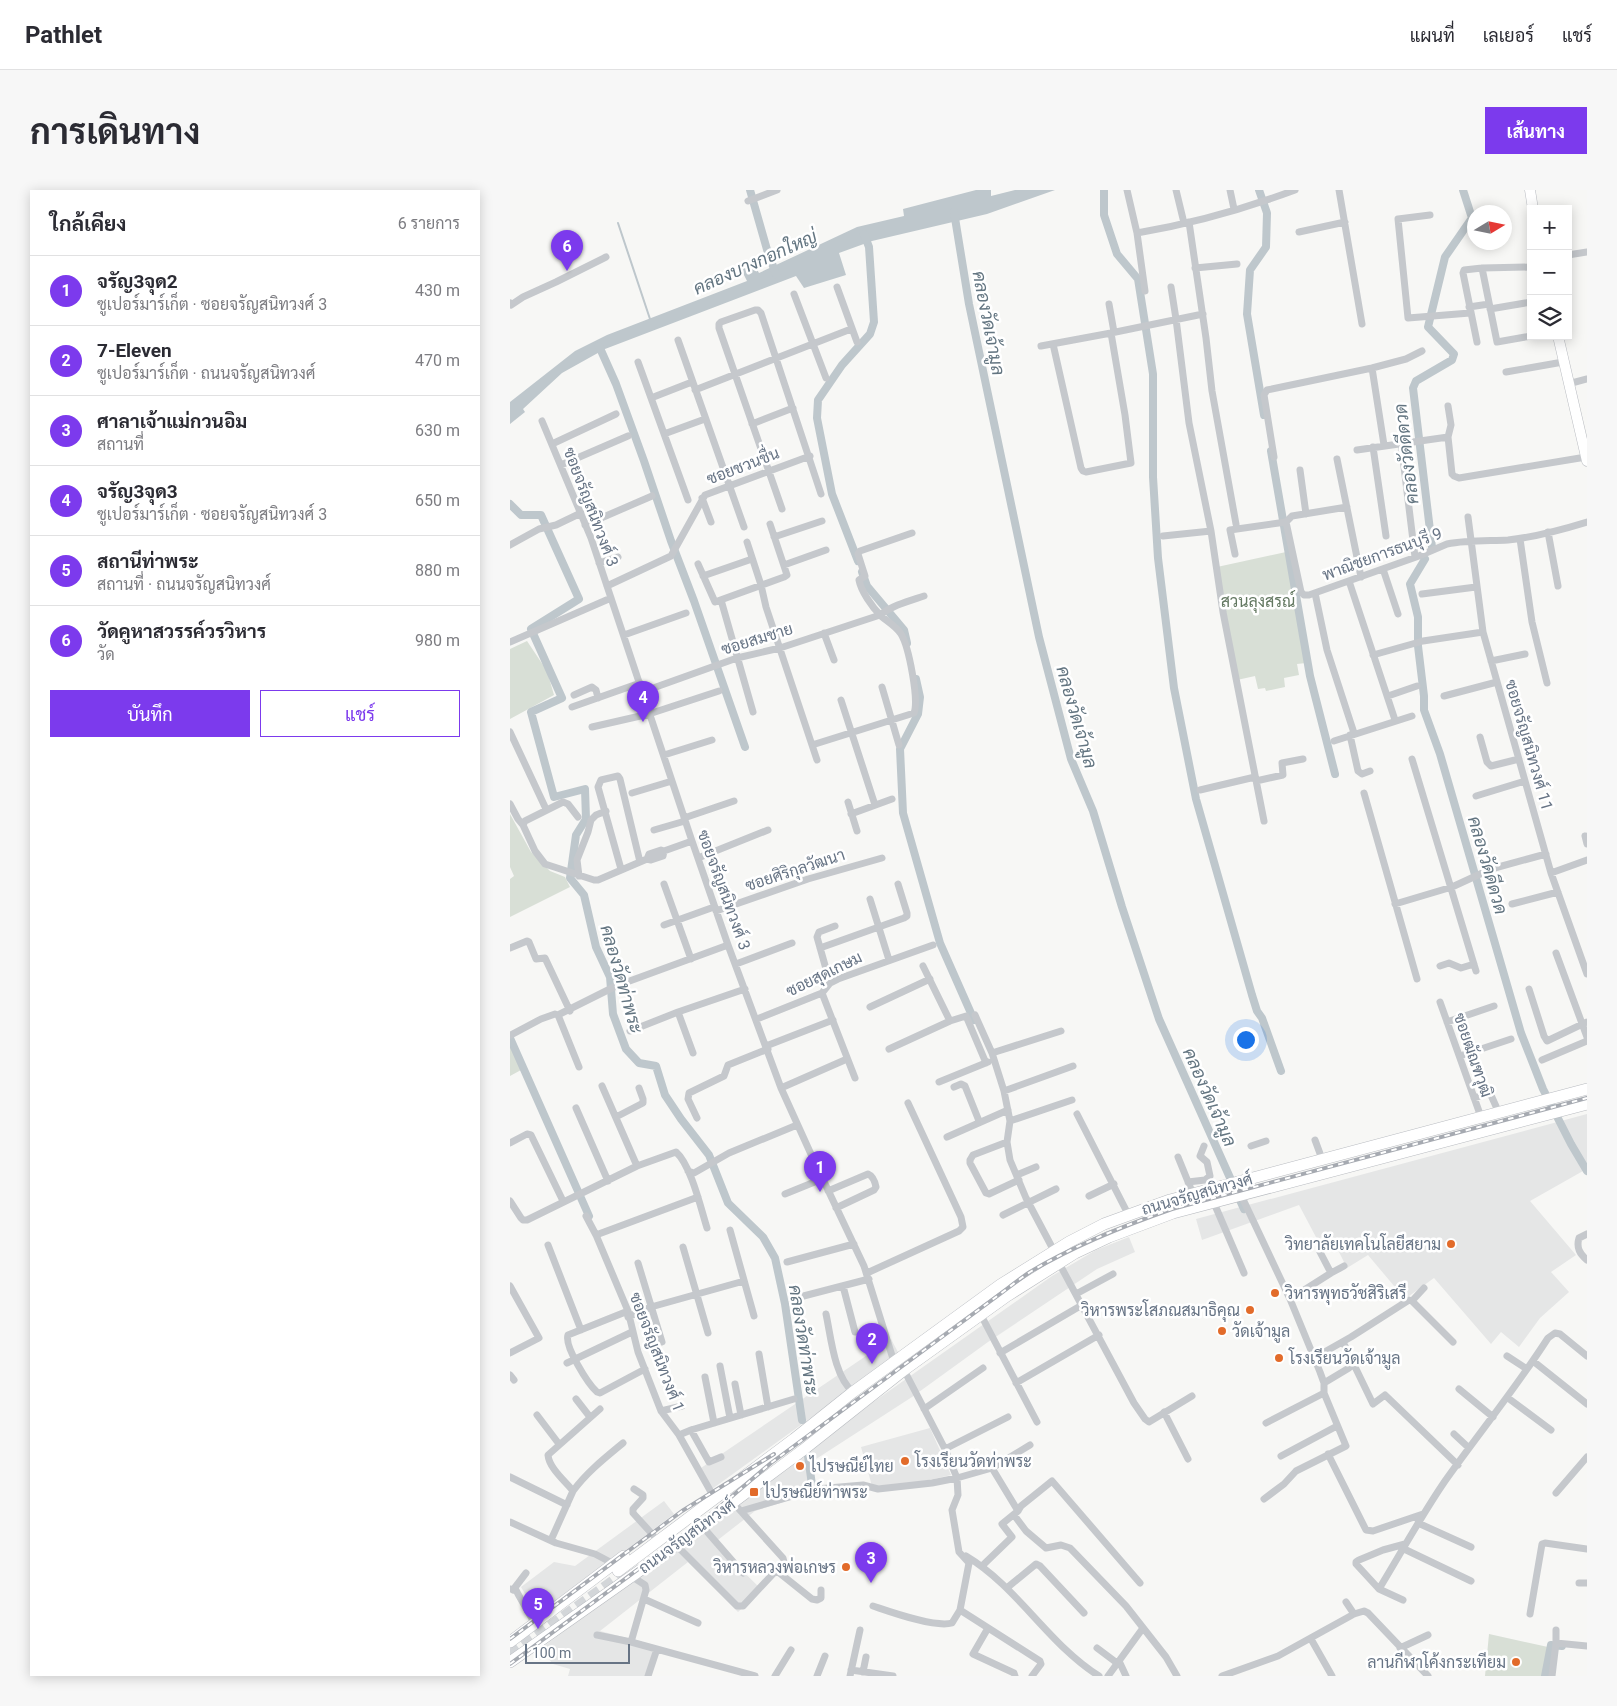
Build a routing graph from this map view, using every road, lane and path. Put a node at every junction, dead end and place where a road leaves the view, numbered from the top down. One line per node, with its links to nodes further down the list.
1 (777, 190): 8 (street)
2 (1127, 190): 16 (street)
3 (1176, 190): 14 (street)
4 (1230, 190): 11 (street)
5 (1295, 190): 11 (street)
6 (1339, 190): 13 (street)
7 (1530, 190): 10 (main road)
8 (767, 192): 9 (street)
9 (748, 200)
10 (1532, 205)
11 (1234, 209): 14 (street)
12 (1430, 215): 32 (street)
13 (1346, 222): 15 (street); 35 (street)
14 (1186, 223): 16 (street); 22 (street)
15 (1299, 232)
16 (1136, 233): 26 (street)
17 (1587, 252): 18 (street)
18 (1572, 254)
19 (606, 257): 29 (street)
20 (1237, 264): 22 (street)
21 (1527, 267): 23 (street)
22 (1195, 268): 33 (street)
23 (1482, 268): 31 (street); 32 (street)
24 (837, 287): 36 (street)
25 (1171, 287): 34 (street)
26 (1146, 291)
27 (794, 294): 43 (street)
28 (1527, 302): 31 (street)
29 (510, 303)
30 (1109, 304): 37 (street)
31 (1490, 307): 32 (street); 38 (street)
32 (1470, 310): 42 (street)
33 (1203, 314): 34 (street); 95 (street)
34 (1176, 319): 37 (street); 97 (street)
35 (1362, 324)
36 (852, 329): 41 (street); 43 (street)
37 (1113, 333): 44 (street); 44 (street)
38 (1527, 337)
39 (678, 340): 56 (street)
40 (1559, 340): 49 (main road)
41 (857, 342)
42 (1476, 342)
43 (812, 344): 47 (street); 53 (street)
44 (1053, 344): 45 (street)
45 (1041, 346)
46 (1422, 351): 50 (street)
47 (775, 358): 52 (street); 52 (street); 59 (street)
48 (638, 362): 57 (street)
49 (1563, 362): 51 (street); 55 (main road)
50 (1372, 368): 69 (street); 73 (street)
51 (1506, 372)
52 (734, 375): 56 (street); 63 (street)
53 (826, 378)
54 (1587, 379): 55 (street)
55 (1568, 384): 75 (main road)
56 (694, 386): 57 (street); 61 (street)
57 (651, 398): 64 (street)
58 (1448, 406): 66 (street)
59 (793, 408): 63 (street); 72 (street)
60 (616, 414): 68 (street)
61 (705, 419): 64 (street); 79 (street)
62 (542, 421): 68 (street, ซอยจรัญสนิทวงศ์ 3)
63 (752, 424): 78 (street)
64 (664, 434): 83 (street)
65 (628, 436): 76 (street)
66 (1448, 437): 67 (street); 75 (street)
67 (1401, 442): 69 (street); 110 (street)
68 (552, 444): 76 (street, ซอยจรัญสนิทวงศ์ 3)
69 (1384, 445): 70 (street)
70 (1373, 447): 71 (street); 101 (street)
71 (1357, 450)
72 (810, 456): 78 (street, ซอยชวนชื่น); 80 (street)
73 (1274, 457)
74 (1338, 459): 84 (street)
75 (1586, 460)
76 (561, 465): 86 (street, ซอยจรัญสนิทวงศ์ 3)
77 (1300, 470): 87 (street)
78 (769, 471): 79 (street, ซอยชวนชื่น); 85 (street)
79 (729, 486): 82 (street, ซอยชวนชื่น); 96 (street)
80 (821, 494)
81 (652, 496): 93 (street)
82 (702, 498): 89 (street); 120 (street, ซอยชวนชื่น)
83 (688, 500)
84 (1347, 506): 87 (street); 117 (street)
85 (782, 510)
86 (581, 513): 93 (street, ซอยจรัญสนิทวงศ์ 3); 106 (street)
87 (1306, 514): 91 (street)
88 (1468, 517): 105 (street, ซอยจรัญสนิทวงศ์ 11)
89 (711, 522)
90 (822, 522): 102 (street)
91 (1283, 522): 108 (street); 123 (street, พาณิชยการธนบุรี 9)
92 (1587, 522): 98 (street, พาณิชยการธนบุรี 9)
93 (586, 524): 112 (street, ซอยจรัญสนิทวงศ์ 3)
94 (770, 524): 102 (street)
95 (1236, 524)
96 (744, 527)
97 (1211, 531): 100 (street); 174 (street)
98 (1548, 532): 103 (street, พาณิชยการธนบุรี 9); 121 (street)
99 (912, 533): 129 (street)
100 (1164, 536)
101 (1386, 536)
102 (774, 537): 114 (street)
103 (1520, 538): 105 (street, พาณิชยการธนบุรี 9); 143 (street)
104 (747, 542): 111 (street)
105 (1471, 542): 110 (street, พาณิชยการธนบุรี 9); 122 (street, ซอยจรัญสนิทวงศ์ 11)
106 (510, 545)
107 (826, 550): 114 (street)
108 (1235, 554)
109 (618, 557): 112 (street)
110 (1416, 558): 115 (street, พาณิชยการธนบุรี 9)
111 (752, 559): 116 (street); 119 (street)
112 (599, 563): 120 (street, ซอยจรัญสนิทวงศ์ 3)
113 (698, 564): 116 (street)
114 (784, 565): 119 (street)
115 (1383, 569): 117 (street, พาณิชยการธนบุรี 9); 130 (street)
116 (703, 576): 127 (street)
117 (1361, 577): 118 (street, พาณิชยการธนบุรี 9)
118 (1349, 581): 123 (street, พาณิชยการธนบุรี 9); 137 (street)
119 (761, 585): 127 (street); 135 (street)
120 (607, 586): 126 (street, ซอยจรัญสนิทวงศ์ 3)
121 (1558, 586)
122 (1476, 587): 124 (street); 131 (street, ซอยจรัญสนิทวงศ์ 11)
123 (1315, 593): 162 (street)
124 (1422, 594)
125 (924, 596): 129 (street, ซอยสมชาย)
126 (611, 598): 133 (street, ซอยจรัญสนิทวงศ์ 3); 134 (street)
127 (721, 600): 138 (street)
128 (686, 613): 133 (street)
129 (883, 613): 132 (street, ซอยสมชาย); 157 (street)
130 (1398, 614)
131 (1483, 632): 137 (street); 140 (street, ซอยจรัญสนิทวงศ์ 11)
132 (824, 633): 135 (street, ซอยสมชาย); 139 (street)
133 (624, 634): 142 (street, ซอยจรัญสนิทวงศ์ 3)
134 (510, 642)
135 (780, 648): 138 (street, ซอยสมชาย); 166 (street)
136 (1524, 654): 140 (street)
137 (1373, 655): 149 (street)
138 (737, 658): 147 (street, ซอยสมชาย); 154 (street)
139 (834, 660)
140 (1491, 661): 141 (street, ซอยจรัญสนิทวงศ์ 11)
141 (1497, 682): 150 (street); 171 (street, ซอยจรัญสนิทวงศ์ 11)
142 (640, 683): 147 (street, ซอยจรัญสนิทวงศ์ 3); 151 (street)
143 (1547, 683)
144 (1417, 686): 149 (street)
145 (882, 687): 157 (street)
146 (720, 691): 155 (street)
147 (642, 692): 155 (street, ซอยจรัญสนิทวงศ์ 3)
148 (574, 695): 151 (street)
149 (1388, 696): 158 (street)
150 (1444, 696)
151 (598, 698): 153 (street)
152 (841, 700): 161 (street)
153 (572, 708)
154 (753, 712)
155 (649, 714): 159 (street); 168 (street, ซอยจรัญสนิทวงศ์ 3)
156 (1412, 716): 158 (street)
157 (891, 720): 161 (street); 167 (street)
158 (1396, 720): 162 (street)
159 (592, 727)
160 (510, 732): 186 (street)
161 (852, 732): 166 (street); 185 (street)
162 (1352, 734): 165 (street); 173 (street)
163 (1480, 737): 171 (street)
164 (712, 740): 168 (street)
165 (1334, 741)
166 (812, 745): 172 (street)
167 (899, 745)
168 (664, 755): 175 (street, ซอยจรัญสนิทวงศ์ 3)
169 (1303, 759): 174 (street)
170 (1412, 759): 207 (street)
171 (1519, 759): 176 (street, ซอยจรัญสนิทวงศ์ 11)
172 (817, 760)
173 (1370, 771)
174 (1255, 779): 177 (street); 191 (street)
175 (672, 781): 178 (street); 190 (street, ซอยจรัญสนิทวงศ์ 3)
176 (1525, 781): 180 (street); 197 (street, ซอยจรัญสนิทวงศ์ 11)
177 (1200, 790)
178 (632, 793)
179 (1364, 793): 210 (street)
180 (1476, 796)
181 (892, 799): 185 (street)
182 (734, 801): 190 (street)
183 (848, 802): 188 (street)
184 (510, 804): 192 (street)
185 (875, 805): 188 (street)
186 (546, 809): 189 (street); 192 (street)
187 (606, 811): 201 (street); 202 (street); 204 (street)
188 (851, 814): 195 (street)
189 (578, 817)
190 (684, 820): 193 (street); 196 (street, ซอยจรัญสนิทวงศ์ 3)
191 (1264, 821)
192 (524, 825): 204 (street)
193 (654, 830)
194 (768, 830): 198 (street)
195 (857, 831)
196 (692, 841): 198 (street, ซอยจรัญสนิทวงศ์ 3); 201 (street)
197 (1546, 854): 203 (street, ซอยจรัญสนิทวงศ์ 11); 207 (street)
198 (698, 858): 212 (street, ซอยจรัญสนิทวงศ์ 3)
199 (882, 858): 212 (street, ซอยศิริกุลวัฒนา)
200 (1587, 860): 203 (street)
201 (643, 861): 202 (street)
202 (621, 869): 204 (street)
203 (1551, 873): 208 (street, ซอยจรัญสนิทวงศ์ 11)
204 (577, 875)
205 (664, 884): 213 (street)
206 (898, 884): 216 (street)
207 (1452, 887): 210 (street); 227 (street)
208 (1558, 892): 211 (street); 228 (street, ซอยจรัญสนิทวงศ์ 11)
209 (870, 899): 216 (street)
210 (1395, 904): 230 (street)
211 (1512, 904)
212 (715, 909): 213 (street, ซอยศิริกุลวัฒนา); 218 (street, ซอยจรัญสนิทวงศ์ 3)
213 (677, 920): 214 (street, ซอยศิริกุลวัฒนา); 223 (street)
214 (664, 925)
215 (835, 926): 221 (street)
216 (878, 928): 221 (street); 224 (street)
217 (792, 943): 225 (street)
218 (728, 946): 223 (street); 225 (street, ซอยจรัญสนิทวงศ์ 3)
219 (932, 946): 224 (street, ซอยสุดเกษม)
220 (510, 948): 238 (street)
221 (820, 948): 231 (street)
222 (1556, 953): 246 (street)
223 (691, 959): 238 (street)
224 (890, 960): 231 (street, ซอยสุดเกษม)
225 (736, 964): 232 (street, ซอยจรัญสนิทวงศ์ 3)
226 (923, 966): 229 (street)
227 (1440, 966)
228 (1587, 973)
229 (930, 979): 237 (street); 244 (street)
230 (1416, 980)
231 (830, 984): 234 (street, ซอยสุดเกษม)
232 (745, 988): 239 (street); 242 (street, ซอยจรัญสนิทวงศ์ 3)
233 (1529, 989): 246 (street)
234 (822, 993): 242 (street, ซอยสุดเกษม); 243 (street)
235 (1440, 1002): 245 (street, ซอยฒัณฑวุฒิ)
236 (1494, 1006): 245 (street)
237 (870, 1007)
238 (570, 1011): 241 (street)
239 (678, 1012): 247 (street); 255 (street)
240 (975, 1014): 258 (street)
241 (558, 1015): 249 (street); 261 (street)
242 (757, 1019): 253 (street, ซอยจรัญสนิทวงศ์ 3)
243 (833, 1020): 253 (street); 257 (street)
244 (950, 1021): 254 (street); 258 (street)
245 (1447, 1022): 256 (street, ซอยฒัณฑวุฒิ)
246 (1585, 1024): 250 (street)
247 (630, 1031)
248 (1061, 1031): 258 (street)
249 (511, 1035)
250 (1587, 1037)
251 (1511, 1039): 256 (street)
252 (1587, 1041): 259 (street)
253 (767, 1047): 267 (street, ซอยจรัญสนิทวงศ์ 3); 280 (street)
254 (889, 1049)
255 (693, 1054)
256 (1460, 1056): 270 (street, ซอยฒัณฑวุฒิ)
257 (847, 1059): 262 (street); 267 (street)
258 (990, 1059): 263 (street); 269 (street)
259 (1542, 1060)
260 (1073, 1066): 269 (street)
261 (579, 1067)
262 (855, 1078)
263 (939, 1082)
264 (602, 1086): 278 (street)
265 (954, 1087): 281 (street)
266 (638, 1088): 278 (street)
267 (781, 1088): 283 (street, ซอยจรัญสนิทวงศ์ 3)
268 (1587, 1089): 276 (main road, ถนนจรัญสนิทวงศ์)
269 (1004, 1091): 275 (street)
270 (1474, 1098): 276 (street); 279 (street, ซอยฒัณฑวุฒิ)
271 (1072, 1100): 282 (street)
272 (908, 1103): 336 (street)
273 (1587, 1104): 296 (main road, ถนนจรัญสนิทวงศ์)
274 (576, 1108): 300 (street)
275 (1008, 1110): 281 (street); 282 (street)
276 (1499, 1113): 279 (main road, ถนนจรัญสนิทวงศ์)
277 (1078, 1114): 302 (street)
278 (616, 1117): 294 (street)
279 (1481, 1117): 291 (main road, ถนนจรัญสนิทวงศ์)
280 (697, 1118)
281 (979, 1121): 284 (street)
282 (1010, 1121): 287 (street)
283 (797, 1125): 297 (street); 299 (street, ซอยจรัญสนิทวงศ์ 3)
284 (947, 1137)
285 (1315, 1140): 293 (street)
286 (1266, 1141): 290 (street)
287 (1007, 1142): 298 (street); 298 (street)
288 (510, 1143): 311 (street)
289 (1204, 1146): 301 (street)
290 (1251, 1146)
291 (1334, 1156): 293 (main road, ถนนจรัญสนิทวงศ์); 296 (main road)
292 (1178, 1157): 301 (street)
293 (1322, 1159): 306 (main road, ถนนจรัญสนิทวงศ์)
294 (637, 1166): 297 (street); 300 (street)
295 (1036, 1167): 298 (street)
296 (1338, 1170): 308 (main road, ถนนจรัญสนิทวงศ์)
297 (688, 1172): 309 (street)
298 (1018, 1178): 312 (street)
299 (822, 1179): 304 (street, ซอยจรัญสนิทวงศ์ 3); 305 (street)
300 (608, 1181): 311 (street)
301 (1188, 1182): 306 (street)
302 (1114, 1184): 307 (street); 315 (street)
303 (1056, 1189): 312 (street)
304 (828, 1191): 314 (street, ซอยจรัญสนิทวงศ์ 3); 314 (street)
305 (785, 1194)
306 (1193, 1194): 315 (main road, ถนนจรัญสนิทวงศ์)
307 (1089, 1196)
308 (1239, 1196): 313 (main road, ถนนจรัญสนิทวงศ์); 344 (street)
309 (698, 1197): 319 (street); 322 (street)
310 (510, 1201): 311 (street)
311 (563, 1201)
312 (1028, 1202): 316 (street); 326 (street)
313 (1214, 1203): 318 (main road, ถนนจรัญสนิทวงศ์); 333 (street)
314 (836, 1208): 323 (street, ซอยจรัญสนิทวงศ์ 3)
315 (1128, 1214): 318 (main road); 326 (main road, ถนนจรัญสนิทวงศ์)
316 (1003, 1215)
317 (586, 1216): 322 (street, ซอยจรัญสนิทวงศ์ 1)
318 (1133, 1227): 331 (main road, ถนนจรัญสนิทวงศ์)
319 (707, 1228)
320 (730, 1230): 337 (street)
321 (1587, 1234): 328 (street)
322 (596, 1235): 348 (street, ซอยจรัญสนิทวงศ์ 1)
323 (854, 1244): 329 (street); 336 (street, ซอยจรัญสนิทวงศ์ 3)
324 (548, 1245): 352 (street)
325 (683, 1247): 341 (street)
326 (1054, 1251): 368 (main road, ถนนจรัญสนิทวงศ์)
327 (1320, 1252): 334 (street)
328 (1587, 1260)
329 (788, 1262)
330 (638, 1263): 347 (street)
331 (1059, 1263): 342 (street); 350 (main road, ถนนจรัญสนิทวงศ์)
332 (1344, 1266): 334 (street)
333 (1244, 1273)
334 (1331, 1273): 344 (street)
335 (1113, 1274): 342 (street)
336 (868, 1276): 339 (street); 368 (street, ซอยจรัญสนิทวงศ์ 3)
337 (744, 1281): 341 (street); 351 (street)
338 (510, 1286): 360 (street)
339 (843, 1286): 343 (street); 354 (street)
340 (1424, 1288): 345 (street)
341 (697, 1294): 347 (street); 355 (street)
342 (1076, 1294): 346 (street)
343 (792, 1299)
344 (1290, 1299): 365 (street)
345 (1412, 1301): 358 (street); 359 (street)
346 (1082, 1305): 356 (street); 361 (street)
347 (651, 1307): 348 (street); 357 (street)
348 (628, 1314): 352 (street); 353 (street, ซอยจรัญสนิทวงศ์ 1)
349 (826, 1314): 381 (street)
350 (981, 1315): 361 (street); 375 (main road, ถนนจรัญสนิทวงศ์)
351 (754, 1316)
352 (581, 1330): 366 (street)
353 (632, 1332): 366 (street); 373 (street, ซอยจรัญสนิทวงศ์ 1)
354 (855, 1332)
355 (708, 1333)
356 (1099, 1335): 377 (street); 394 (street)
357 (662, 1342)
358 (1343, 1342): 365 (street); 419 (street)
359 (1453, 1342)
360 (510, 1353)
361 (1000, 1353): 377 (street)
362 (759, 1354): 390 (street)
363 (1507, 1356): 374 (street)
364 (1587, 1356): 367 (street)
365 (1314, 1358): 378 (street)
366 (575, 1359): 369 (street); 373 (street)
367 (1533, 1361): 374 (street); 388 (street)
368 (894, 1362): 381 (main road, ถนนจรัญสนิทวงศ์)
369 (568, 1363)
370 (720, 1366): 400 (street)
371 (983, 1368): 392 (street)
372 (1349, 1368): 378 (street)
373 (645, 1369): 393 (street, ซอยจรัญสนิทวงศ์ 1)
374 (1527, 1369): 384 (street)
375 (904, 1370): 387 (main road, ถนนจรัญสนิทวงศ์); 392 (street)
376 (706, 1377): 402 (street)
377 (1016, 1383): 401 (street)
378 (1324, 1383): 382 (street)
379 (735, 1384): 396 (street)
380 (1459, 1389): 397 (street)
381 (851, 1393): 425 (main road, ถนนจรัญสนิทวงศ์); 444 (main road, ถนนจรัญสนิทวงศ์)
382 (1324, 1393): 403 (street); 404 (street)
383 (1192, 1396): 394 (street)
384 (1508, 1398): 397 (street); 406 (street)
385 (576, 1399): 398 (street)
386 (794, 1399): 390 (street)
387 (860, 1404): 429 (main road, ถนนจรัญสนิทวงศ์); 444 (main road, ถนนจรัญสนิทวงศ์)
388 (1587, 1404)
389 (682, 1406): 393 (street)
390 (768, 1407): 396 (street)
391 (600, 1409): 398 (street)
392 (924, 1409): 413 (street)
393 (661, 1411): 408 (street, ซอยจรัญสนิทวงศ์ 1)
394 (1164, 1412): 418 (street)
395 (536, 1415): 410 (street)
396 (741, 1415): 400 (street)
397 (1493, 1416): 412 (street)
398 (590, 1417): 410 (street)
399 (1008, 1417): 413 (street)
400 (730, 1418): 402 (street)
401 (1037, 1422)
402 (714, 1423): 405 (street)
403 (1266, 1423)
404 (1337, 1426): 414 (street); 415 (street)
405 (691, 1430): 408 (street); 416 (street)
406 (1551, 1430)
407 (1454, 1434): 412 (street)
408 (679, 1435): 425 (street, ซอยจรัญสนิทวงศ์ 1)
409 (623, 1443): 424 (street)
410 (559, 1444): 424 (street)
411 (1030, 1445): 420 (street)
412 (1469, 1448): 419 (street)
413 (945, 1449): 422 (street)
414 (1328, 1454): 427 (street); 431 (street)
415 (1281, 1456)
416 (721, 1457)
417 (1587, 1457): 426 (street)
418 (1188, 1459)
419 (1458, 1465): 431 (street)
420 (992, 1468): 422 (street); 430 (street)
421 (510, 1477): 428 (street)
422 (957, 1478): 429 (street); 441 (street)
423 (634, 1489): 435 (street)
424 (573, 1491): 428 (street)
425 (711, 1492): 435 (main road, ถนนจรัญสนิทวงศ์)
426 (1556, 1493)
427 (1264, 1499)
428 (567, 1505): 436 (street)
429 (737, 1507): 434 (main road, ถนนจรัญสนิทวงศ์); 443 (street)
430 (1016, 1513): 442 (street); 449 (street); 466 (street)
431 (1423, 1514): 433 (street)
432 (510, 1522): 436 (street)
433 (1418, 1523): 438 (street); 439 (street)
434 (702, 1526): 437 (main road, ถนนจรัญสนิทวงศ์); 446 (street)
435 (653, 1535): 444 (main road, ถนนจรัญสนิทวงศ์)
436 (551, 1540): 444 (street)
437 (676, 1545): 443 (street); 444 (main road, ถนนจรัญสนิทวงศ์)
438 (1404, 1546): 448 (street); 452 (street); 452 (street)
439 (1471, 1546)
440 (1587, 1549): 462 (street)
441 (959, 1552): 442 (street); 459 (street)
442 (982, 1566): 450 (street)
443 (777, 1571): 453 (street)
444 (620, 1572): 447 (main road, ถนนจรัญสนิทวงศ์); 454 (main road, ถนนจรัญสนิทวงศ์); 455 (street)
445 (526, 1573): 451 (street)
446 (743, 1573)
447 (596, 1578): 454 (main road); 464 (main road, ถนนจรัญสนิทวงศ์)
448 (1471, 1581)
449 (1140, 1583)
450 (1008, 1588): 460 (street); 493 (street)
451 (512, 1589): 464 (street)
452 (1379, 1589): 456 (street)
453 (821, 1590)
454 (608, 1593): 482 (main road, ถนนจรัญสนิทวงศ์)
455 (644, 1600): 463 (street); 473 (street)
456 (1403, 1600)
457 (1346, 1602): 461 (street)
458 (872, 1606): 459 (street)
459 (960, 1610): 465 (street)
460 (1084, 1613)
461 (1354, 1614): 471 (street); 477 (street)
462 (1530, 1614)
463 (698, 1623)
464 (535, 1624): 472 (main road, ถนนจรัญสนิทวงศ์)
465 (988, 1628): 491 (street); 492 (street)
466 (1143, 1628): 483 (street); 496 (street)
467 (860, 1630): 485 (street)
468 (1556, 1630): 474 (street)
469 (597, 1635): 473 (street)
470 (1428, 1635): 477 (street)
471 (1311, 1639): 497 (street); 498 (street)
472 (510, 1642)
473 (631, 1642): 478 (street)
474 (1556, 1645): 475 (street); 500 (street)
475 (1587, 1646)
476 (1097, 1648): 483 (street)
477 (1400, 1648): 499 (street)
478 (657, 1649): 486 (street); 487 (street)
479 (791, 1650): 488 (street)
480 (825, 1656): 489 (street)
481 (866, 1657): 484 (street)
482 (510, 1662)
483 (1118, 1662): 494 (street); 495 (street)
484 (863, 1672): 485 (street); 490 (street)
485 (850, 1673)
486 (648, 1676)
487 (755, 1676)
488 (775, 1676)
489 (817, 1676)
490 (893, 1676)
491 (1015, 1676)
492 (1032, 1676)
493 (1098, 1676)
494 (1108, 1676)
495 (1126, 1676)
496 (1177, 1676)
497 (1225, 1676)
498 (1332, 1676)
499 (1428, 1676)
500 (1552, 1676)

